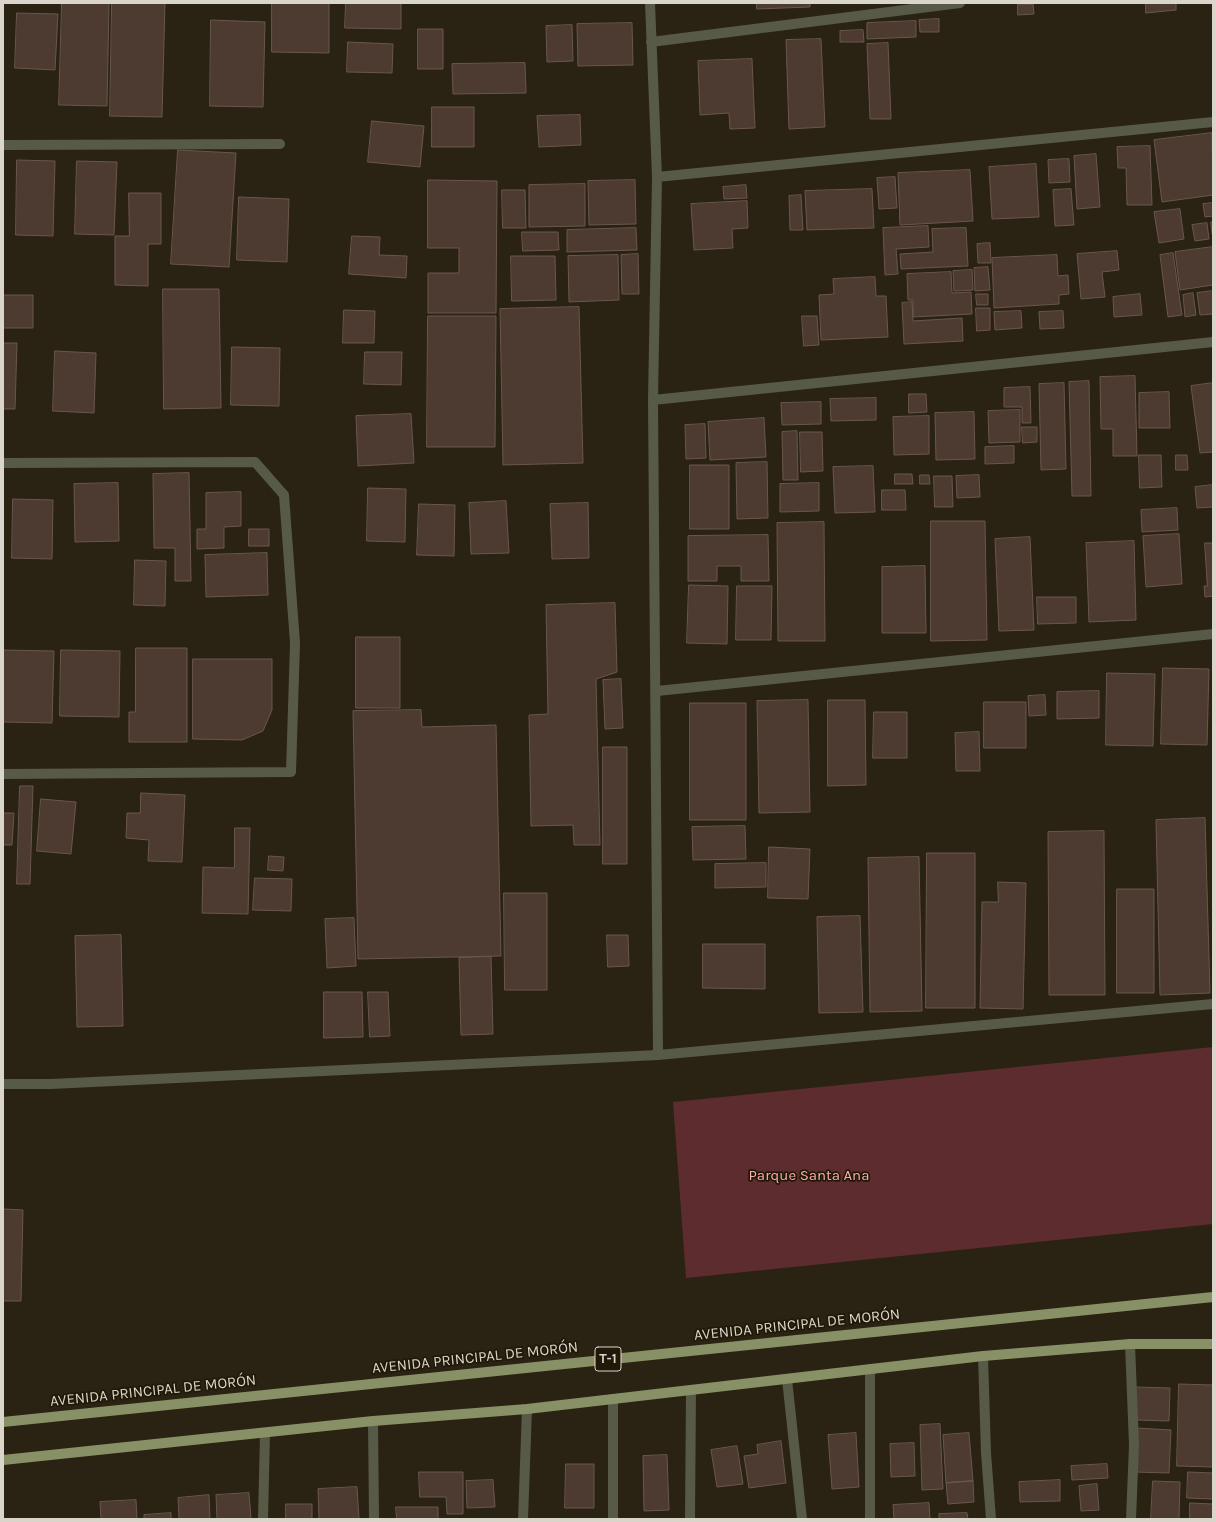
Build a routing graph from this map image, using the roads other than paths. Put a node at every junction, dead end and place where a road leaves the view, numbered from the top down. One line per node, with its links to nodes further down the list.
1 (650, 3): 3 (street)
2 (960, 3): 3 (street)
3 (651, 42): 7 (street)
4 (1213, 122): 7 (street)
5 (280, 144): 6 (street)
6 (3, 145)
7 (657, 177): 9 (street)
8 (1213, 342): 9 (street)
9 (653, 400): 12 (street)
10 (3, 464): 13 (street)
11 (1213, 634): 12 (street)
12 (657, 691): 15 (street)
13 (3, 774)
14 (1213, 1004): 15 (street)
15 (658, 1055): 16 (street)
16 (3, 1084)
17 (1213, 1297): 27 (main road, AVENIDA PRINCIPAL DE MORÓN / T-1)
18 (1130, 1344): 19 (main road); 20 (main road); 38 (street)
19 (1213, 1344)
20 (984, 1356): 21 (main road); 37 (street)
21 (870, 1369): 22 (main road); 36 (street)
22 (787, 1379): 23 (main road); 35 (street)
23 (691, 1390): 24 (main road); 34 (street)
24 (613, 1399): 25 (main road); 33 (street)
25 (528, 1409): 26 (main road); 32 (street)
26 (373, 1421): 28 (main road); 31 (street)
27 (3, 1422)
28 (265, 1434): 29 (main road); 30 (street)
29 (3, 1460)
30 (263, 1519)
31 (374, 1519)
32 (523, 1519)
33 (613, 1519)
34 (690, 1519)
35 (802, 1519)
36 (870, 1519)
37 (991, 1519)
38 (1131, 1519)

